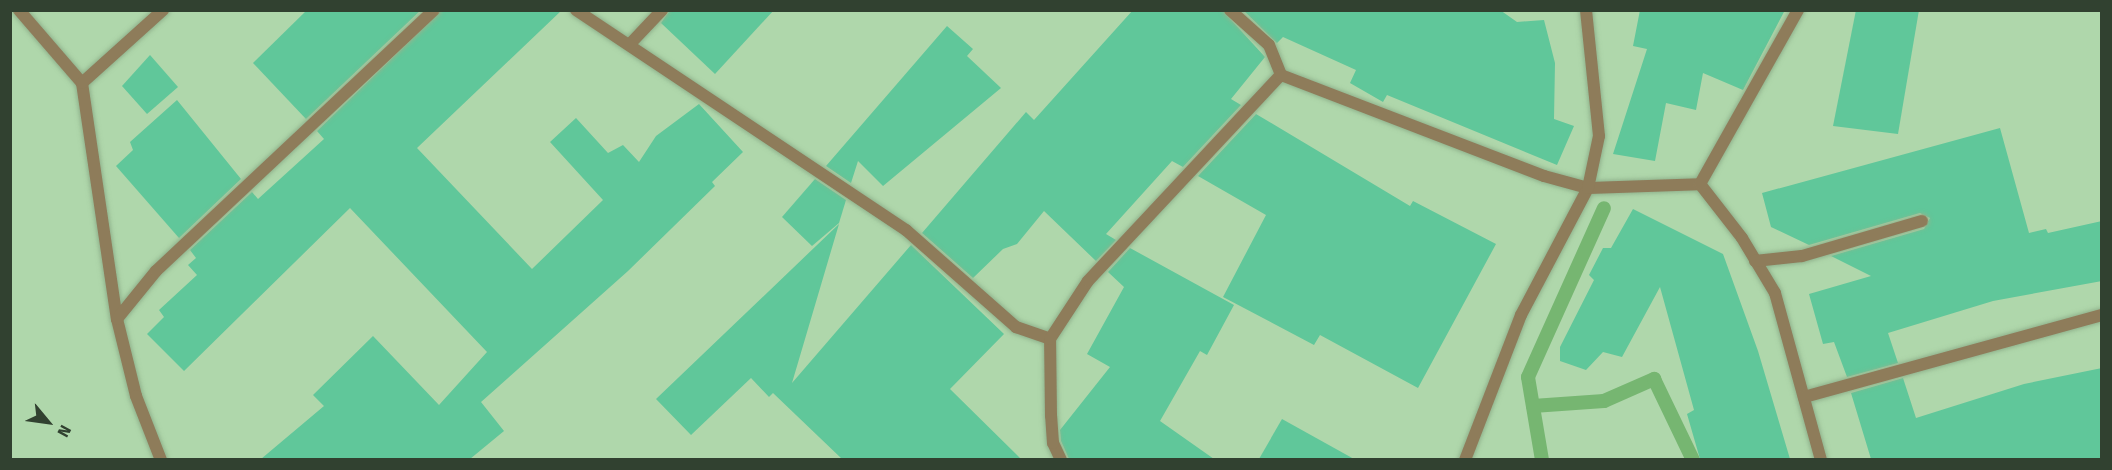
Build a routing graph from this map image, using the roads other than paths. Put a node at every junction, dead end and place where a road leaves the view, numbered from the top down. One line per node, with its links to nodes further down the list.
1 (19, 10): 11 (street)
2 (164, 10): 11 (street)
3 (434, 10): 17 (street)
4 (576, 10): 9 (street)
5 (662, 10): 9 (street)
6 (1230, 10): 10 (street)
7 (1586, 10): 13 (street)
8 (1798, 10): 12 (street)
9 (630, 44): 18 (street)
10 (1281, 75): 13 (street); 18 (street)
11 (82, 83): 17 (street)
12 (1700, 184): 13 (street); 15 (street)
13 (1588, 188): 22 (street)
14 (1922, 222): 15 (street)
15 (1755, 261): 19 (street)
16 (2102, 315): 19 (street)
17 (117, 319): 20 (street)
18 (1050, 339): 21 (street)
19 (1804, 397): 23 (street)
20 (161, 459)
21 (1061, 459)
22 (1465, 459)
23 (1821, 459)

